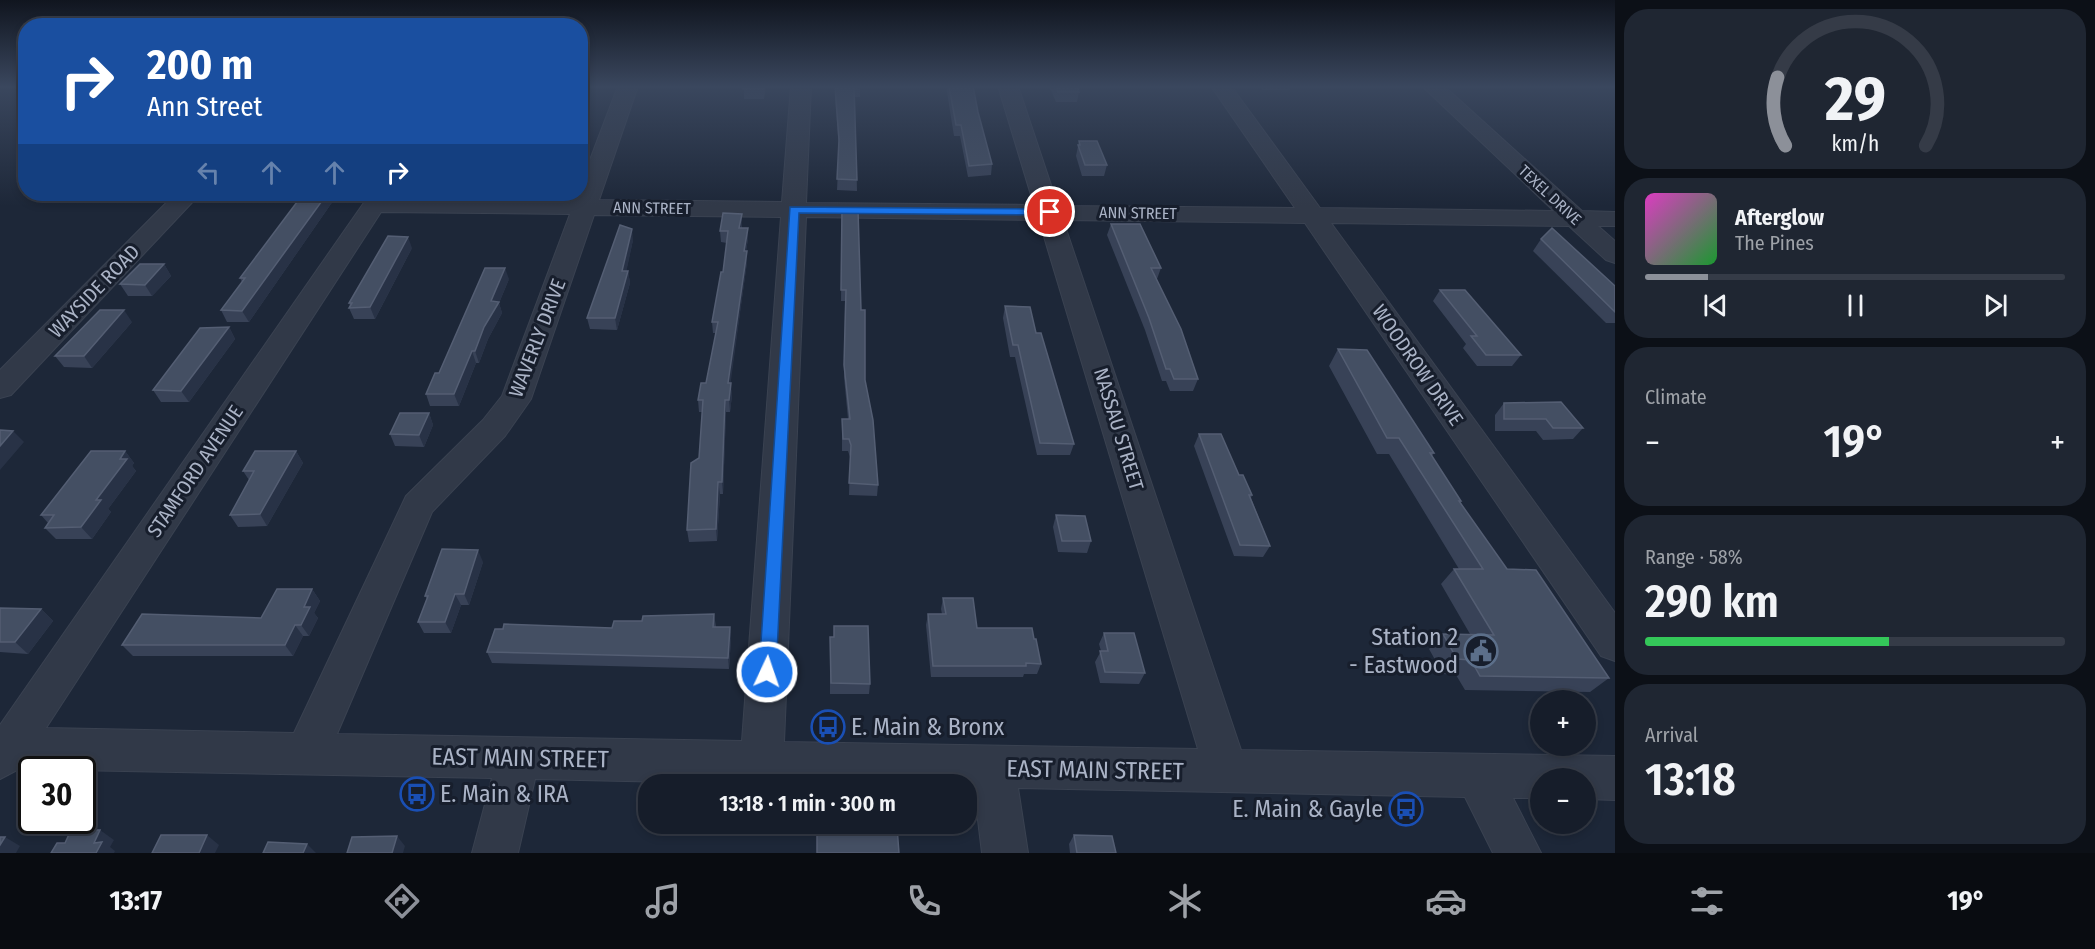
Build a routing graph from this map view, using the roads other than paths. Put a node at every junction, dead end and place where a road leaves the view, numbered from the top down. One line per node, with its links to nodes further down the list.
1 (614, 126): 9 (street, WAVERLY DRIVE)
2 (799, 126): 10 (street)
3 (1021, 126): 11 (street, NASSAU STREET)
4 (1249, 126): 12 (street, WOODROW DRIVE)
5 (1475, 126): 13 (street, TEXEL DRIVE)
6 (181, 201): 16 (street, WAYSIDE ROAD)
7 (376, 201): 18 (street, STAMFORD AVENUE)
8 (429, 201): 9 (street, ANN STREET)
9 (586, 207): 10 (street, ANN STREET); 19 (street, WAVERLY DRIVE)
10 (794, 210): 11 (street, ANN STREET); 21 (street)
11 (1050, 212): 12 (street, ANN STREET); 23 (street, NASSAU STREET)
12 (1311, 215): 13 (street, ANN STREET); 17 (street, WOODROW DRIVE)
13 (1576, 219): 14 (street, ANN STREET); 15 (street, TEXEL DRIVE)
14 (1615, 219)
15 (1615, 255)
16 (0, 388)
17 (1615, 644)
18 (3, 751): 19 (street, EAST MAIN STREET)
19 (306, 755): 20 (street, EAST MAIN STREET)
20 (519, 757): 21 (street, EAST MAIN STREET); 26 (street)
21 (762, 764): 22 (street, EAST MAIN STREET)
22 (993, 768): 23 (street, EAST MAIN STREET); 27 (street)
23 (1227, 772): 24 (street, EAST MAIN STREET)
24 (1478, 777): 25 (street, EAST MAIN STREET); 28 (street)
25 (1615, 778)
26 (495, 853)
27 (1005, 853)
28 (1518, 853)

